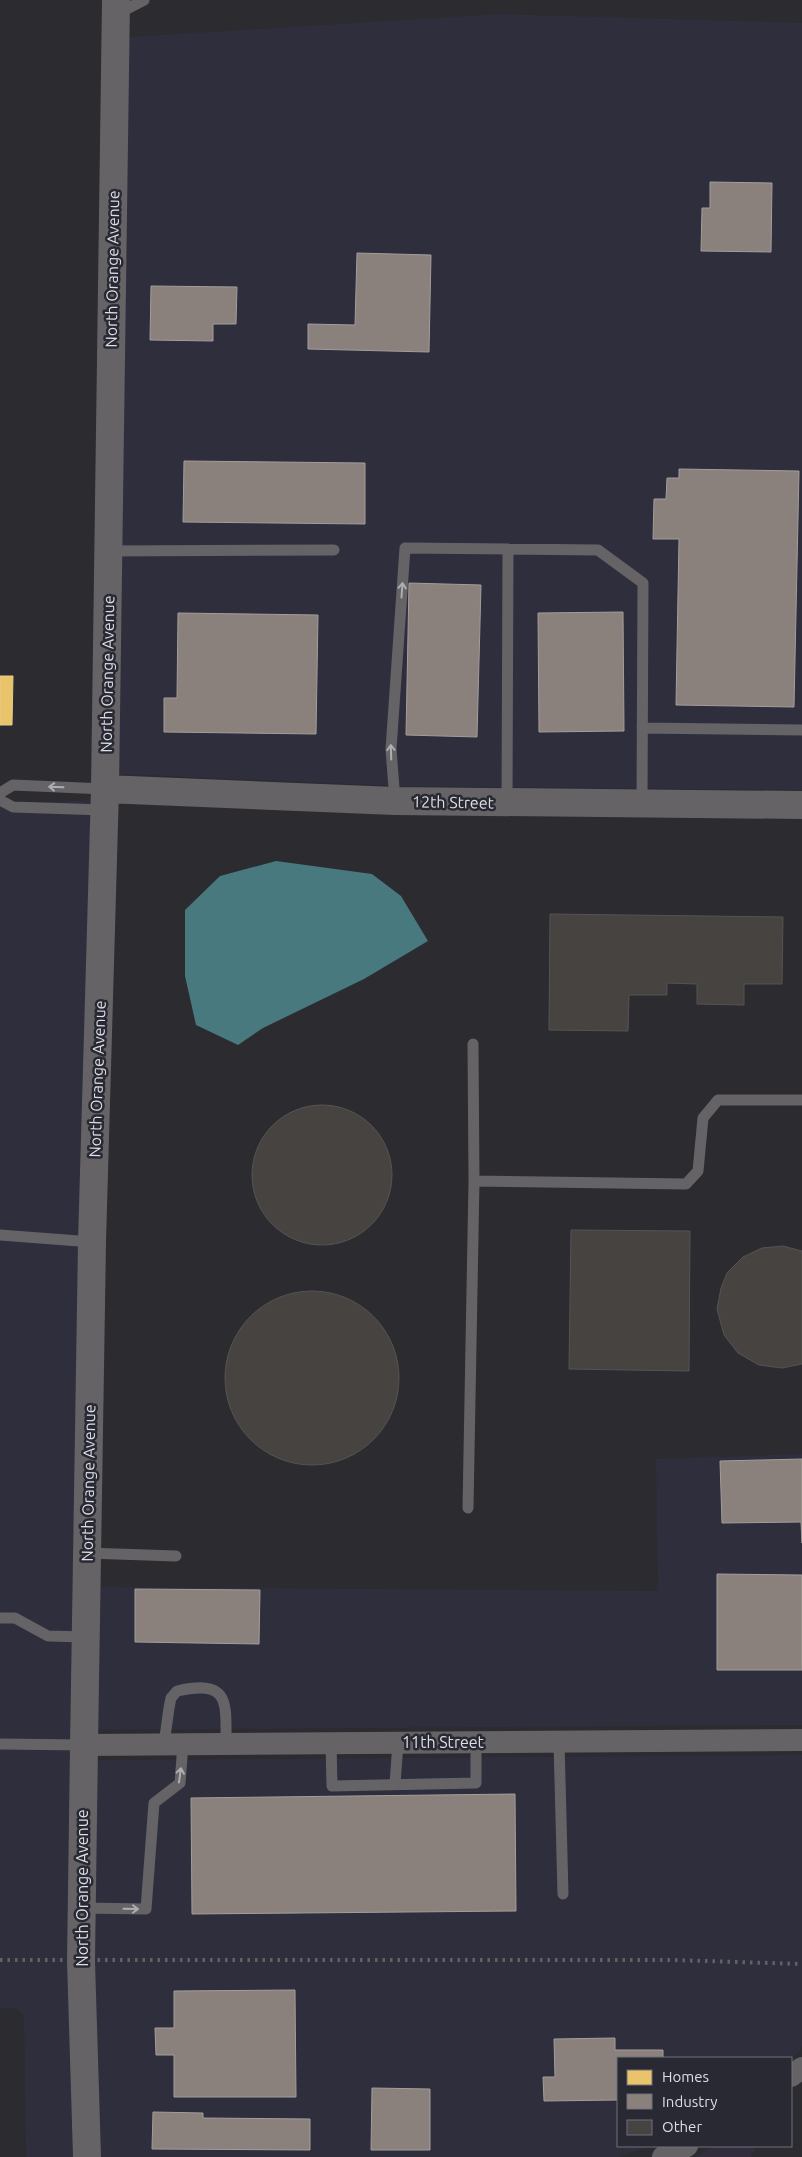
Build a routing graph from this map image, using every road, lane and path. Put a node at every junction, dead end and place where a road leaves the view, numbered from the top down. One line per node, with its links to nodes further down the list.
1 (144, 0): 2 (lane)
2 (116, 7): 5 (street, North Orange Avenue)
3 (508, 549): 6 (lane); 11 (lane, one-way to 3); 12 (lane)
4 (334, 550): 5 (lane)
5 (108, 551): 9 (street, North Orange Avenue)
6 (642, 728): 7 (lane); 13 (lane)
7 (802, 730)
8 (0, 792): 9 (lane, one-way to 8)
9 (104, 799): 10 (lane); 11 (street, 12th Street); 19 (street, North Orange Avenue)
10 (0, 800)
11 (395, 801): 12 (street, 12th Street)
12 (507, 802): 13 (street, 12th Street)
13 (642, 804): 14 (street, 12th Street)
14 (802, 806)
15 (473, 1044): 17 (lane)
16 (802, 1100): 17 (lane)
17 (474, 1181): 20 (lane)
18 (0, 1235): 19 (lane)
19 (92, 1242): 21 (street, North Orange Avenue)
20 (468, 1508)
21 (87, 1553): 22 (lane); 24 (street, North Orange Avenue)
22 (176, 1556)
23 (0, 1618): 24 (lane)
24 (85, 1637): 33 (street, North Orange Avenue)
25 (802, 1740): 27 (street, 11th Street)
26 (476, 1742): 27 (street, 11th Street); 29 (street, 11th Street); 34 (lane)
27 (558, 1742): 35 (lane)
28 (331, 1743): 29 (street, 11th Street); 32 (street, 11th Street); 34 (lane)
29 (398, 1743): 34 (lane)
30 (0, 1744): 33 (lane)
31 (174, 1744): 32 (street, 11th Street); 32 (lane); 33 (street, 11th Street); 36 (lane, one-way to 31)
32 (226, 1744)
33 (84, 1745): 36 (street, North Orange Avenue)
34 (395, 1784)
35 (563, 1894)
36 (82, 1908): 38 (street, North Orange Avenue)
37 (685, 2147): 39 (street)
38 (87, 2157)
39 (664, 2157)

